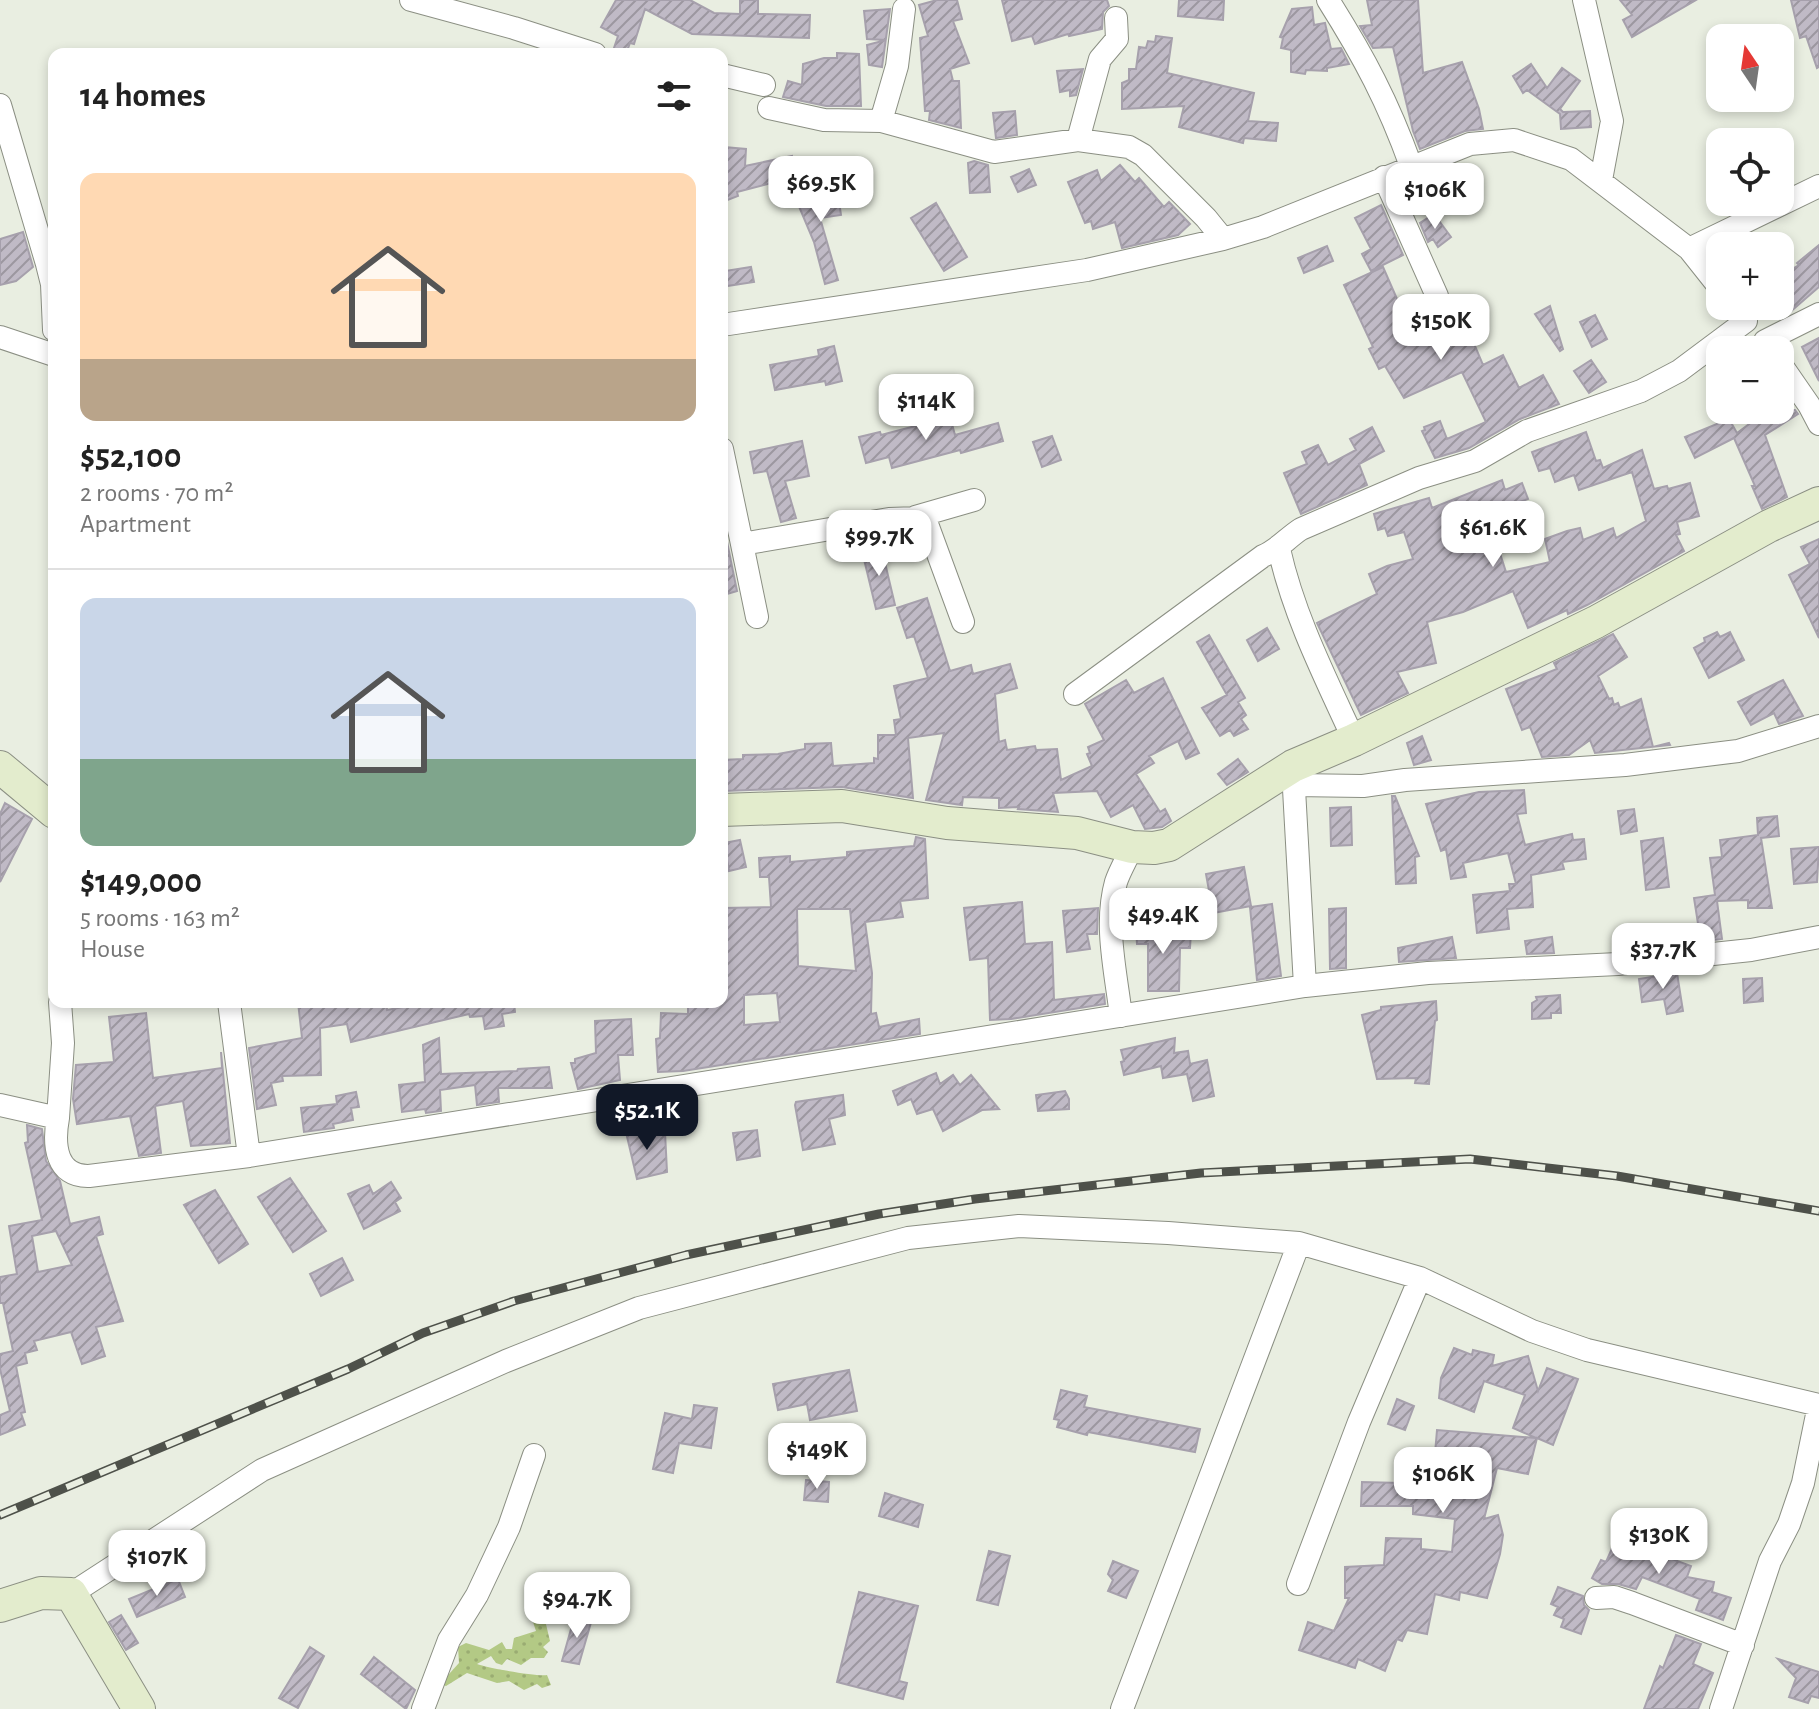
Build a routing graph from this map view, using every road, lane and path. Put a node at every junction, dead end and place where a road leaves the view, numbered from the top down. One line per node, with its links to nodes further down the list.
1 (411, 0): 6 (street)
2 (1328, 0): 13 (street)
3 (1584, 0): 15 (street)
4 (904, 9): 11 (street)
5 (1116, 18): 12 (street)
6 (576, 48)
7 (728, 76): 8 (street)
8 (764, 85)
9 (0, 105): 19 (street)
10 (769, 108): 11 (street)
11 (881, 121): 12 (street)
12 (1078, 140): 17 (street)
13 (1411, 166): 14 (street); 15 (street)
14 (1384, 177): 17 (street); 21 (street)
15 (1601, 180): 18 (street)
16 (1819, 186): 18 (street)
17 (1223, 239): 25 (street)
18 (1689, 249): 20 (street)
19 (48, 268)
20 (1706, 270)
21 (1437, 296)
22 (1819, 314): 27 (street)
23 (1734, 320): 37 (street)
24 (1745, 320): 26 (street)
25 (728, 324)
26 (1759, 336)
27 (1784, 336)
28 (0, 337): 29 (street)
29 (48, 353)
30 (1794, 385): 31 (street)
31 (1819, 424)
32 (728, 478): 36 (street)
33 (974, 500): 35 (street)
34 (1819, 503): 42 (main road)
35 (915, 517): 36 (street); 39 (street)
36 (742, 544): 38 (street)
37 (1279, 549): 40 (street); 42 (street)
38 (757, 617)
39 (963, 622)
40 (1075, 694)
41 (1819, 726): 44 (street)
42 (1354, 740): 44 (main road)
43 (0, 767): 45 (main road)
44 (1294, 775): 47 (main road); 49 (street)
45 (48, 807)
46 (728, 810): 47 (main road)
47 (1132, 847): 52 (street)
48 (1819, 937): 49 (street)
49 (1305, 986): 52 (street)
50 (60, 1008): 54 (street)
51 (230, 1008): 55 (street)
52 (1121, 1016): 55 (street)
53 (0, 1105): 54 (street)
54 (58, 1118): 55 (street)
55 (249, 1156)
56 (1299, 1243): 57 (street); 61 (street); 67 (street)
57 (1420, 1278): 58 (street); 60 (street)
58 (1819, 1405): 64 (street)
59 (534, 1455): 66 (street)
60 (1298, 1584)
61 (71, 1594): 63 (main road); 65 (main road)
62 (1596, 1598): 64 (street)
63 (0, 1606)
64 (1743, 1645): 68 (street)
65 (139, 1709)
66 (423, 1709)
67 (1122, 1709)
68 (1721, 1709)

